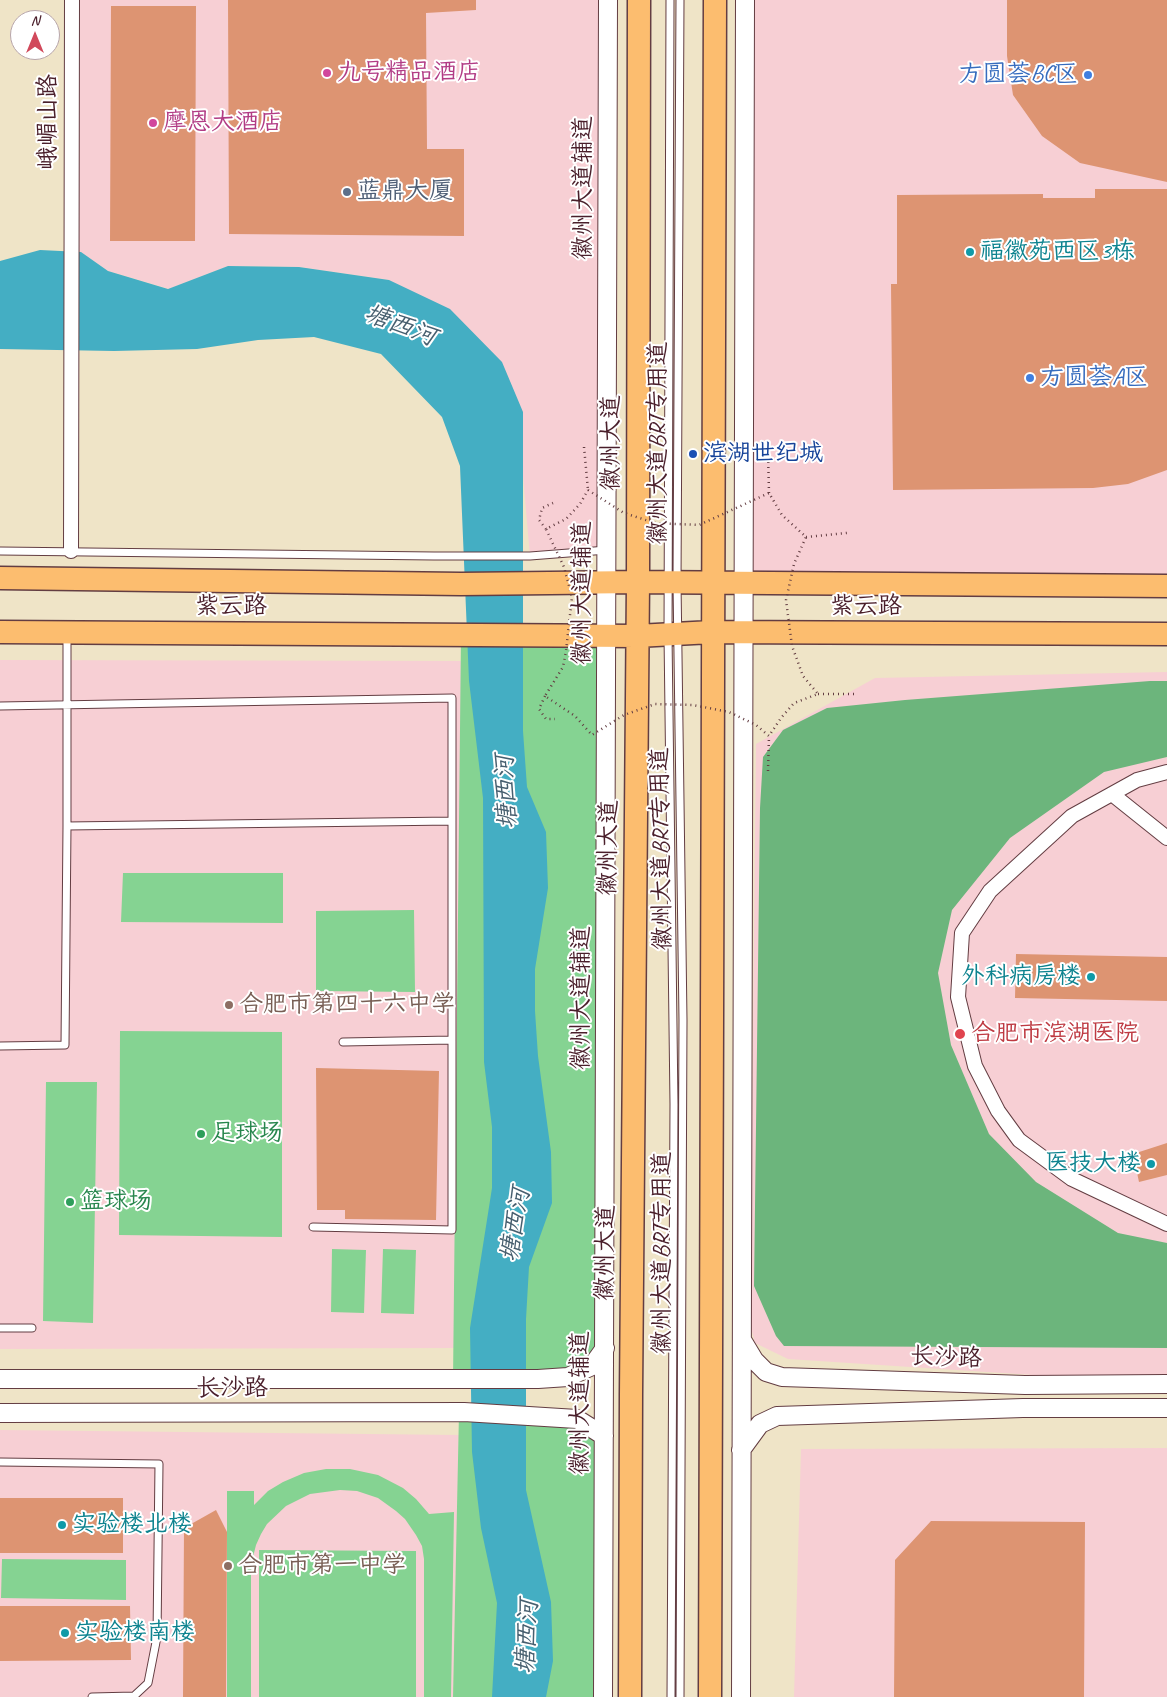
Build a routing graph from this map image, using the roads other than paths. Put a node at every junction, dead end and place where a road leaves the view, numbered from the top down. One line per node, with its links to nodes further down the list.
1 (72, 0): 10 (street, 峨嵋山路)
2 (608, 0): 8 (street, 徽州大道辅道)
3 (639, 0): 13 (main road, 徽州大道)
4 (670, 0): 14 (lane, 徽州大道BRT专用道)
5 (680, 0): 14 (lane, 徽州大道BRT专用道)
6 (715, 0): 15 (main road)
7 (745, 0): 16 (street)
8 (607, 550): 10 (lane); 12 (street, 徽州大道辅道)
9 (0, 551): 10 (lane)
10 (71, 551)
11 (0, 578): 12 (main road, 紫云路)
12 (607, 582): 13 (main road, 紫云路); 24 (street, 徽州大道辅道)
13 (638, 582): 14 (main road, 紫云路); 25 (main road, 徽州大道)
14 (673, 582): 15 (main road, 紫云路); 22 (lane, 徽州大道BRT专用道)
15 (714, 582): 16 (main road, 紫云路); 20 (main road)
16 (743, 584): 17 (main road, 紫云路); 21 (street)
17 (1167, 586)
18 (0, 632): 19 (main road, 紫云路)
19 (67, 632): 24 (main road, 紫云路); 26 (lane)
20 (712, 632): 21 (main road, 紫云路); 22 (main road, 紫云路); 54 (main road)
21 (743, 632): 23 (main road, 紫云路); 40 (street)
22 (673, 634): 25 (main road, 紫云路); 52 (lane, 徽州大道BRT专用道); 53 (lane, 徽州大道BRT专用道)
23 (1167, 634)
24 (607, 635): 25 (main road, 紫云路); 41 (street, 徽州大道辅道)
25 (637, 636): 51 (main road, 徽州大道)
26 (67, 705): 27 (lane); 30 (lane); 31 (lane)
27 (0, 706)
28 (1167, 772): 29 (street)
29 (1112, 794): 32 (street); 36 (street)
30 (452, 821): 31 (lane); 33 (lane)
31 (67, 826): 35 (lane)
32 (1167, 838)
33 (452, 1040): 34 (lane); 37 (lane)
34 (342, 1042)
35 (0, 1046)
36 (1167, 1224)
37 (313, 1227)
38 (0, 1328): 39 (lane)
39 (32, 1328)
40 (742, 1339): 43 (street, 长沙路); 47 (street)
41 (605, 1348): 42 (street, 长沙路); 46 (street, 徽州大道辅道)
42 (0, 1379)
43 (1167, 1384)
44 (1167, 1408): 47 (street, 长沙路)
45 (0, 1413): 46 (street, 长沙路)
46 (604, 1436): 50 (street, 徽州大道辅道)
47 (741, 1450): 55 (street)
48 (0, 1462): 49 (lane)
49 (92, 1697)
50 (604, 1697)
51 (630, 1697)
52 (671, 1697)
53 (680, 1697)
54 (710, 1697)
55 (741, 1697)

